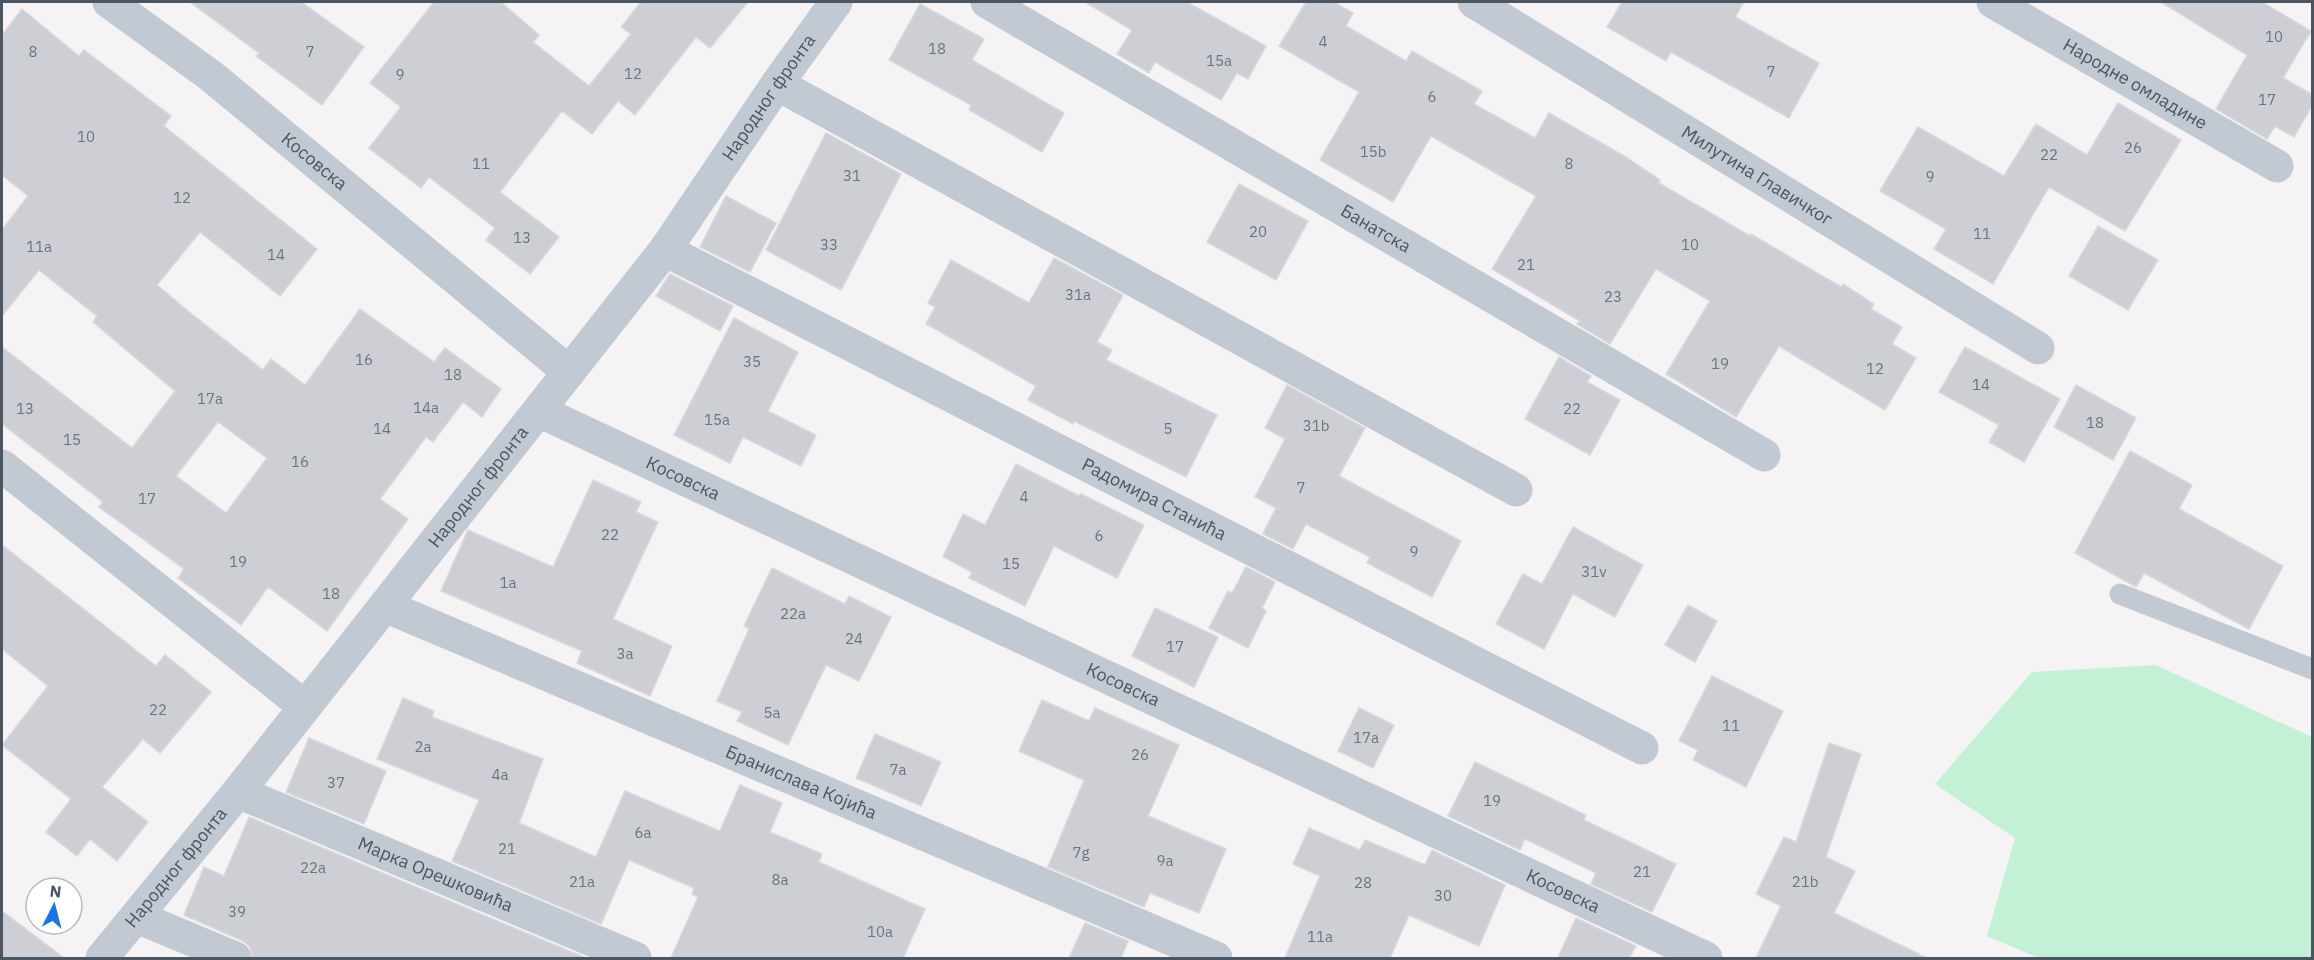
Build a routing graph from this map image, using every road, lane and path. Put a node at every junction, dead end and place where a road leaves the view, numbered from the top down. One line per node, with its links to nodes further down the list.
1 (109, 2): 10 (street, Косовска)
2 (836, 2): 6 (street, Народног фронта)
3 (987, 2): 12 (street, Банатска)
4 (1474, 2): 9 (street, Милутина Главичког)
5 (1993, 2): 7 (street, Народне омладине)
6 (777, 84): 8 (street, Народног фронта); 14 (street)
7 (2277, 166)
8 (665, 250): 10 (street, Народног фронта); 19 (street, Радомира Станића)
9 (2038, 348)
10 (569, 372): 11 (street, Народног фронта)
11 (539, 411): 16 (street, Народног фронта); 26 (street, Косовска)
12 (1764, 455)
13 (2, 466): 18 (street)
14 (1516, 490)
15 (2120, 594): 17 (lane)
16 (385, 606): 18 (street, Народног фронта); 25 (street, Бранислава Којића)
17 (2313, 669)
18 (304, 706): 20 (street, Народног фронта)
19 (1642, 748)
20 (238, 792): 21 (street, Народног фронта); 24 (street, Марка Орешковића)
21 (137, 917): 22 (street, Народног фронта); 23 (street)
22 (102, 958)
23 (235, 958)
24 (635, 958)
25 (1216, 958)
26 (1706, 958)

